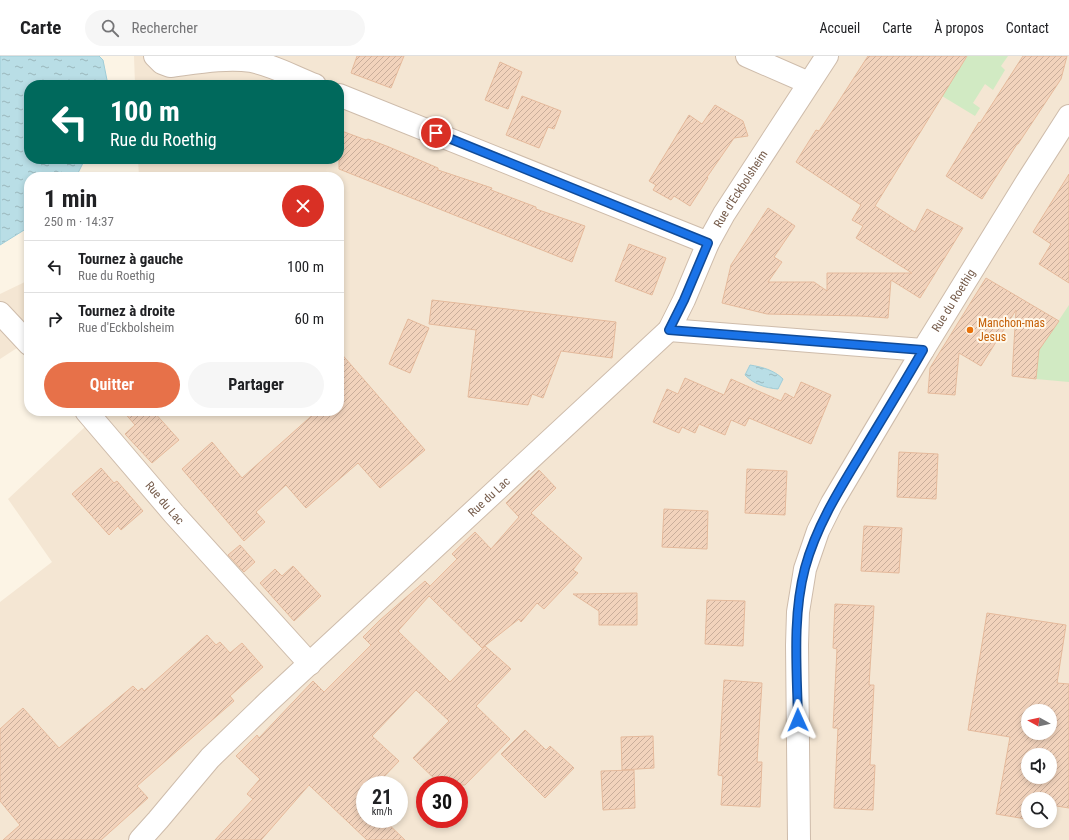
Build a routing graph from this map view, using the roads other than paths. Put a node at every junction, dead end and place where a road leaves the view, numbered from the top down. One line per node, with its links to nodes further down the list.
1 (155, 56): 4 (street)
2 (747, 56): 5 (street)
3 (827, 56): 5 (street, Rue d'Eckbolsheim)
4 (302, 80)
5 (809, 83): 8 (street, Rue d'Eckbolsheim)
6 (344, 97): 8 (street)
7 (1069, 116): 12 (street, Rue du Roethig)
8 (708, 243): 10 (street, Rue d'Eckbolsheim)
9 (0, 313): 11 (street)
10 (669, 330): 12 (street); 14 (street, Rue du Lac)
11 (24, 339)
12 (923, 350): 16 (street, Rue du Roethig)
13 (90, 416): 14 (street, Rue du Lac)
14 (310, 664): 15 (street, Rue du Lac)
15 (140, 840)
16 (799, 840)

